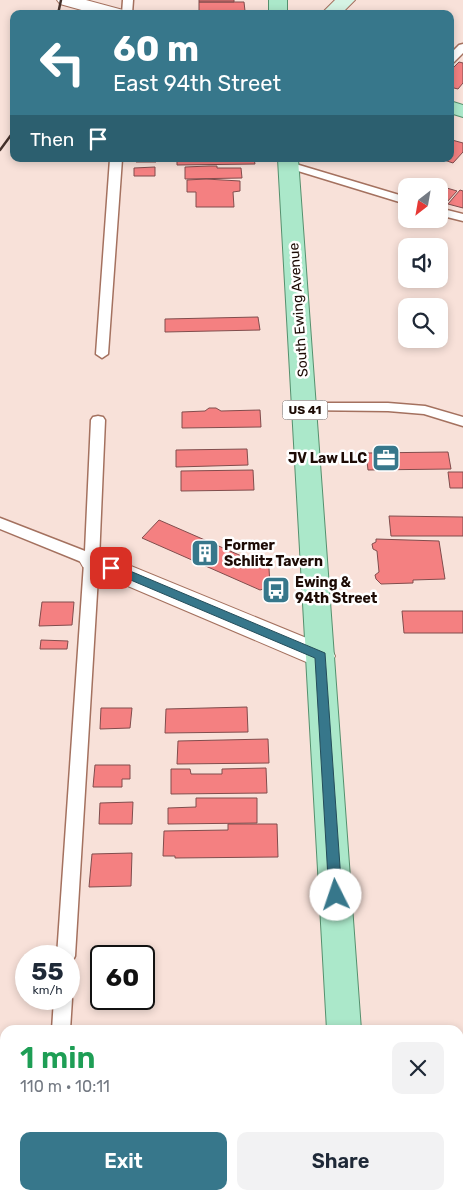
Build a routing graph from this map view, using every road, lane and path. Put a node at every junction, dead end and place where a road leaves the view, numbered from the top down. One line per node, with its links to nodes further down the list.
1 (66, 0): 3 (street)
2 (346, 0): 4 (street)
3 (102, 10)
4 (335, 10)
5 (463, 46): 6 (lane)
6 (454, 56)
7 (116, 162): 12 (lane)
8 (289, 162): 9 (lane); 13 (main road, South Ewing Avenue / US 41)
9 (398, 198)
10 (448, 214): 11 (lane)
11 (463, 218)
12 (102, 354)
13 (304, 407): 15 (lane); 18 (main road, South Ewing Avenue / US 41)
14 (98, 420): 17 (lane)
15 (463, 422)
16 (0, 523): 17 (lane)
17 (92, 560): 18 (street); 19 (lane)
18 (321, 656): 22 (main road, South Ewing Avenue / US 41)
19 (67, 945)
20 (62, 1010): 21 (lane)
21 (61, 1025)
22 (344, 1025)

